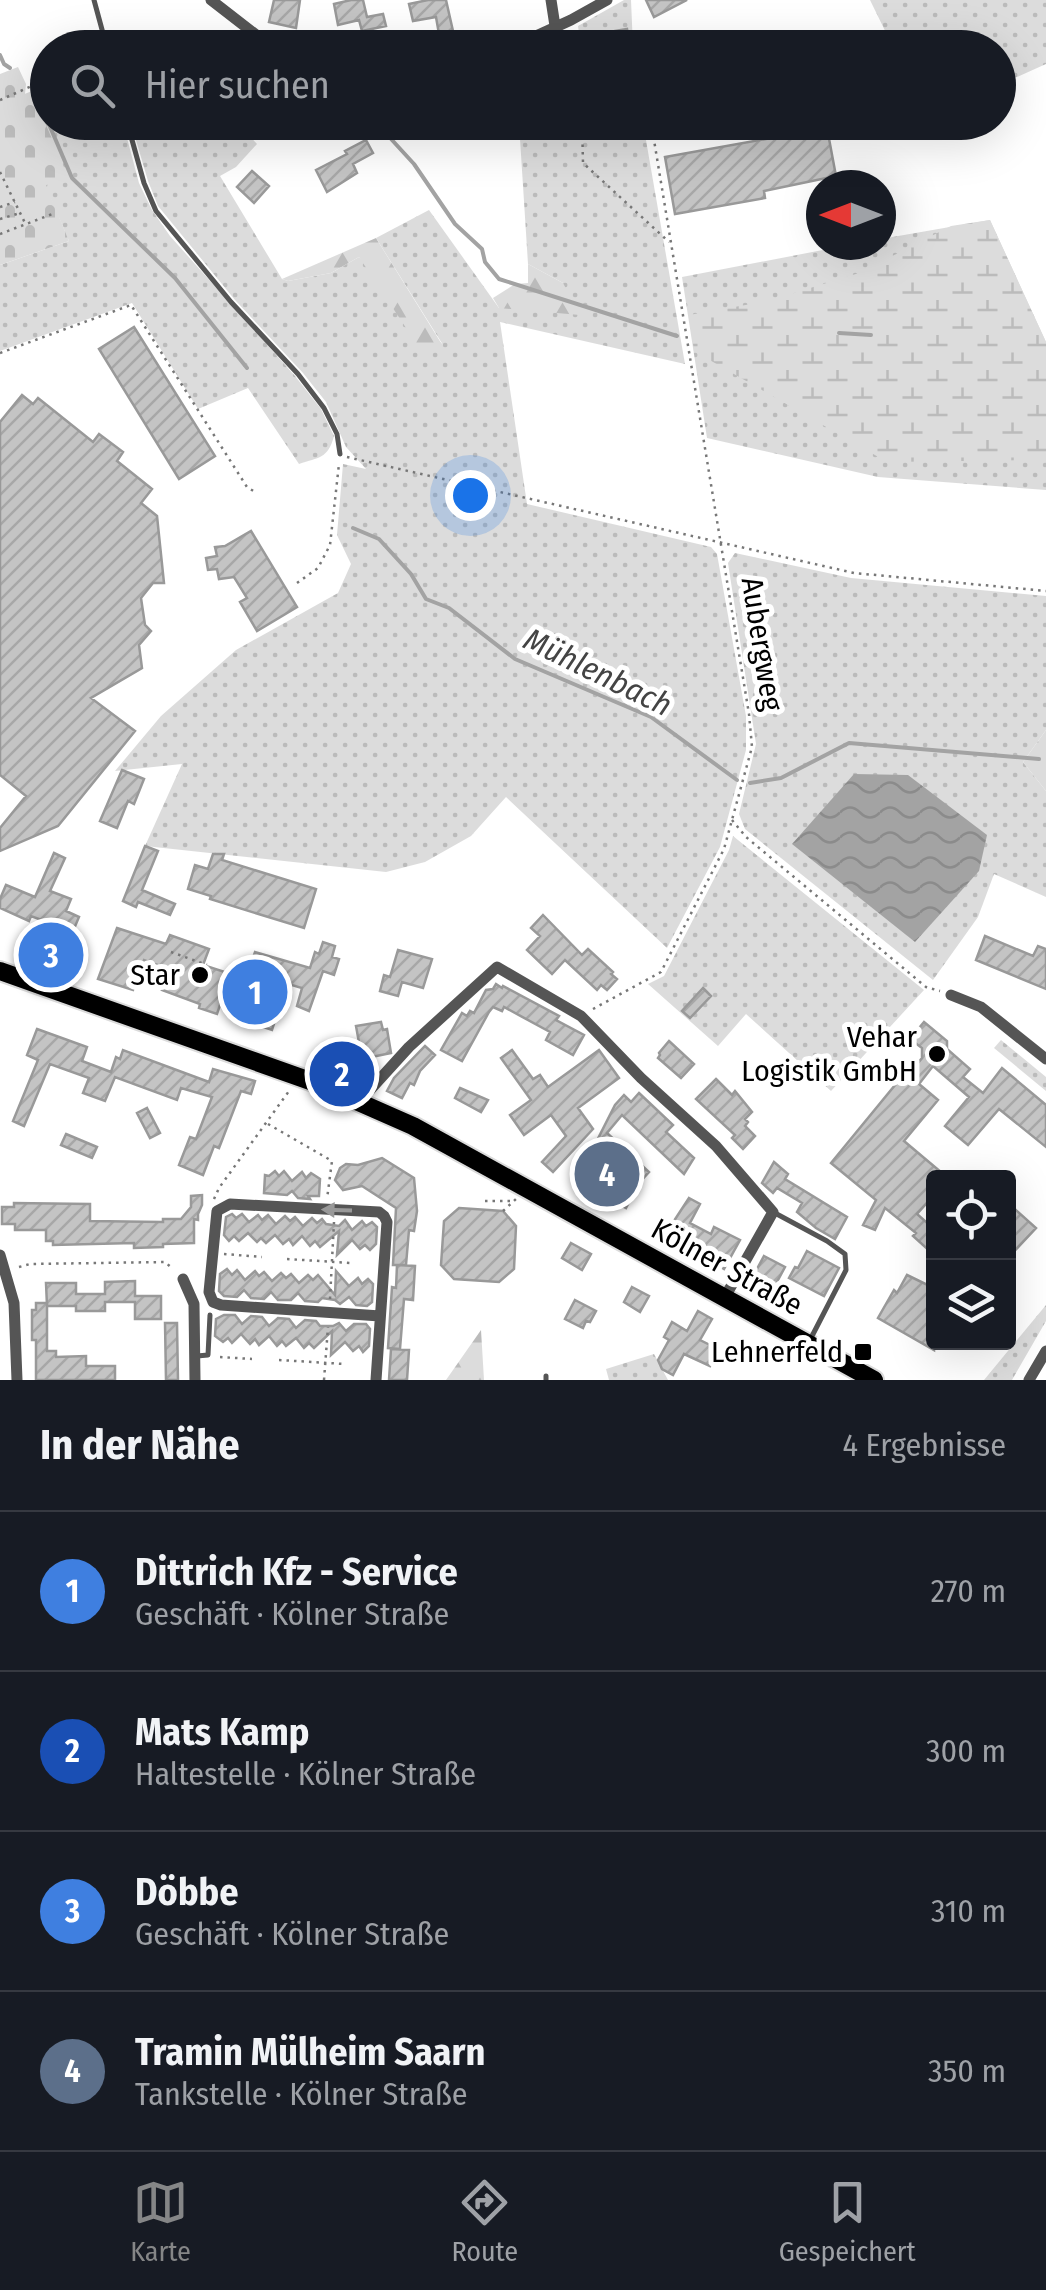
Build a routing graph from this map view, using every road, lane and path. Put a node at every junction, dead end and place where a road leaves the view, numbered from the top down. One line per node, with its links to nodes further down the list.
1 (94, 0): 6 (lane)
2 (210, 0): 7 (street)
3 (551, 0): 5 (street)
4 (607, 0): 5 (street)
5 (555, 26): 8 (street)
6 (102, 30)
7 (249, 30)
8 (547, 30)
9 (30, 87): 10 (path)
10 (0, 100)
11 (132, 140): 24 (lane)
12 (582, 140): 22 (path)
13 (654, 140): 22 (path)
14 (0, 172): 15 (path)
15 (16, 202): 16 (path); 17 (path)
16 (0, 207)
17 (21, 212): 19 (path); 20 (path)
18 (55, 212): 20 (path)
19 (0, 219)
20 (26, 224): 21 (path)
21 (0, 234)
22 (670, 243): 26 (path)
23 (0, 353): 25 (path)
24 (340, 454): 26 (path); 27 (path)
25 (255, 492)
26 (720, 544): 28 (path, Aubergweg); 29 (path, Aubergweg)
27 (297, 583)
28 (1046, 591)
29 (732, 820): 33 (path); 34 (path, Aubergweg)
30 (170, 952): 31 (path)
31 (207, 965)
32 (0, 970): 36 (main road, Kölner Straße)
33 (951, 994): 35 (street)
34 (581, 1016): 37 (street); 43 (street)
35 (1046, 1059)
36 (294, 1075): 37 (main road, Kölner Straße); 38 (path)
37 (359, 1102): 52 (main road, Kölner Straße)
38 (266, 1124): 41 (path); 42 (path)
39 (485, 1201): 40 (path)
40 (513, 1201)
41 (212, 1205)
42 (331, 1210): 48 (path); 53 (street); 55 (street, one-way to 42)
43 (773, 1212): 52 (street); 56 (lane)
44 (229, 1254): 46 (path)
45 (0, 1255): 50 (street)
46 (262, 1257)
47 (286, 1259): 48 (path)
48 (332, 1262): 49 (path); 53 (path)
49 (351, 1262)
50 (6, 1271): 51 (path); 64 (street)
51 (184, 1279): 59 (street)
52 (725, 1297): 56 (main road, Kölner Straße)
53 (329, 1312): 55 (street); 62 (path)
54 (210, 1315): 58 (lane)
55 (380, 1316): 67 (street)
56 (808, 1343): 68 (main road, Kölner Straße)
57 (1046, 1350): 69 (street)
58 (208, 1355): 59 (lane); 60 (path)
59 (194, 1356): 65 (street)
60 (252, 1358)
61 (279, 1360): 62 (path)
62 (326, 1363): 63 (path); 66 (path)
63 (345, 1364)
64 (18, 1380)
65 (194, 1380)
66 (324, 1380)
67 (376, 1380)
68 (874, 1380)
69 (1029, 1380)

